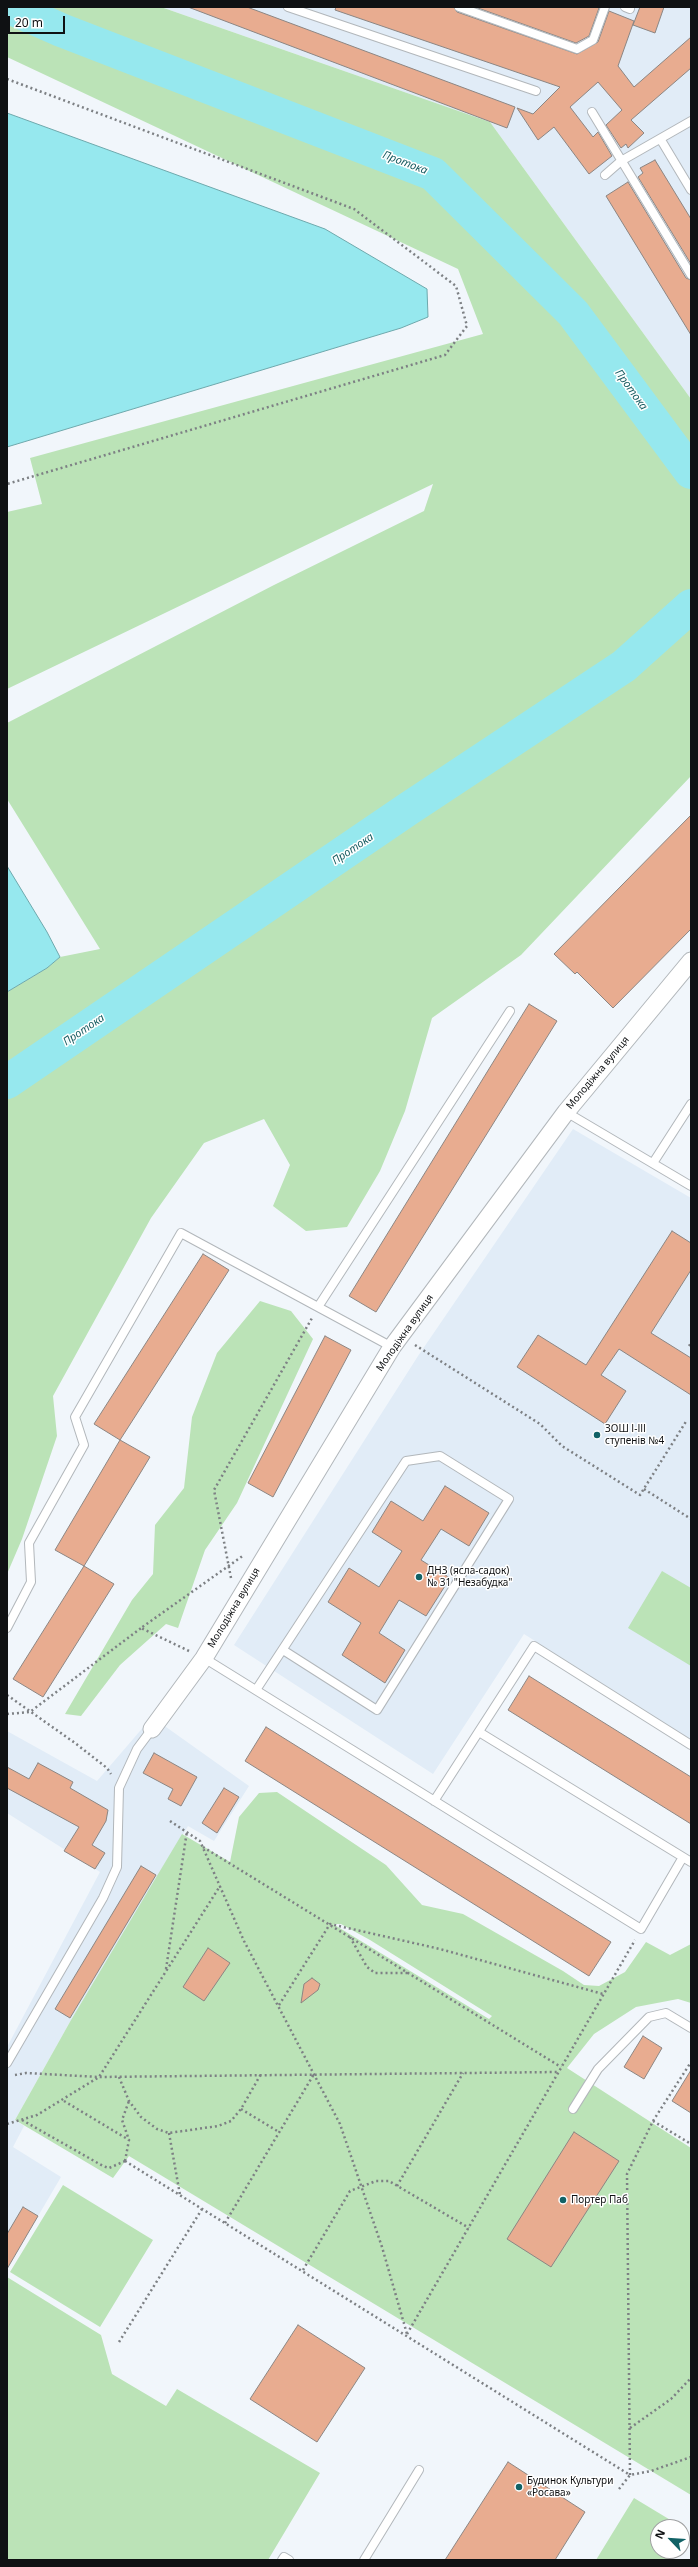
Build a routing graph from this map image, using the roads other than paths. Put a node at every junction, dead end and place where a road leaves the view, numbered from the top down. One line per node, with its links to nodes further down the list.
1 (288, 7): 4 (lane)
2 (459, 7): 3 (lane)
3 (605, 7)
4 (536, 91)
5 (592, 112): 8 (lane)
6 (691, 121): 7 (lane)
7 (661, 140): 8 (lane); 10 (lane)
8 (621, 161): 9 (lane); 11 (lane)
9 (605, 175)
10 (691, 190)
11 (691, 275)
12 (691, 961): 15 (street, Молодіжна вулиця)
13 (510, 1011): 18 (lane)
14 (691, 1104): 16 (lane)
15 (566, 1112): 16 (lane); 19 (street, Молодіжна вулиця)
16 (653, 1163): 17 (lane)
17 (691, 1186)
18 (318, 1307): 19 (lane); 20 (lane)
19 (397, 1341): 22 (street, Молодіжна вулиця)
20 (7, 1628)
21 (284, 1650): 21 (lane); 23 (lane)
22 (204, 1658): 23 (lane); 24 (street, Молодіжна вулиця)
23 (256, 1690): 27 (lane)
24 (152, 1729): 31 (lane)
25 (479, 1732): 26 (lane); 27 (lane); 28 (lane)
26 (691, 1745)
27 (434, 1800): 28 (lane)
28 (683, 1857): 29 (lane)
29 (691, 1862)
30 (691, 2028): 32 (lane)
31 (7, 2063)
32 (573, 2109)
33 (419, 2470): 36 (lane)
34 (282, 2560): 35 (lane)
35 (289, 2560)
36 (364, 2560)

